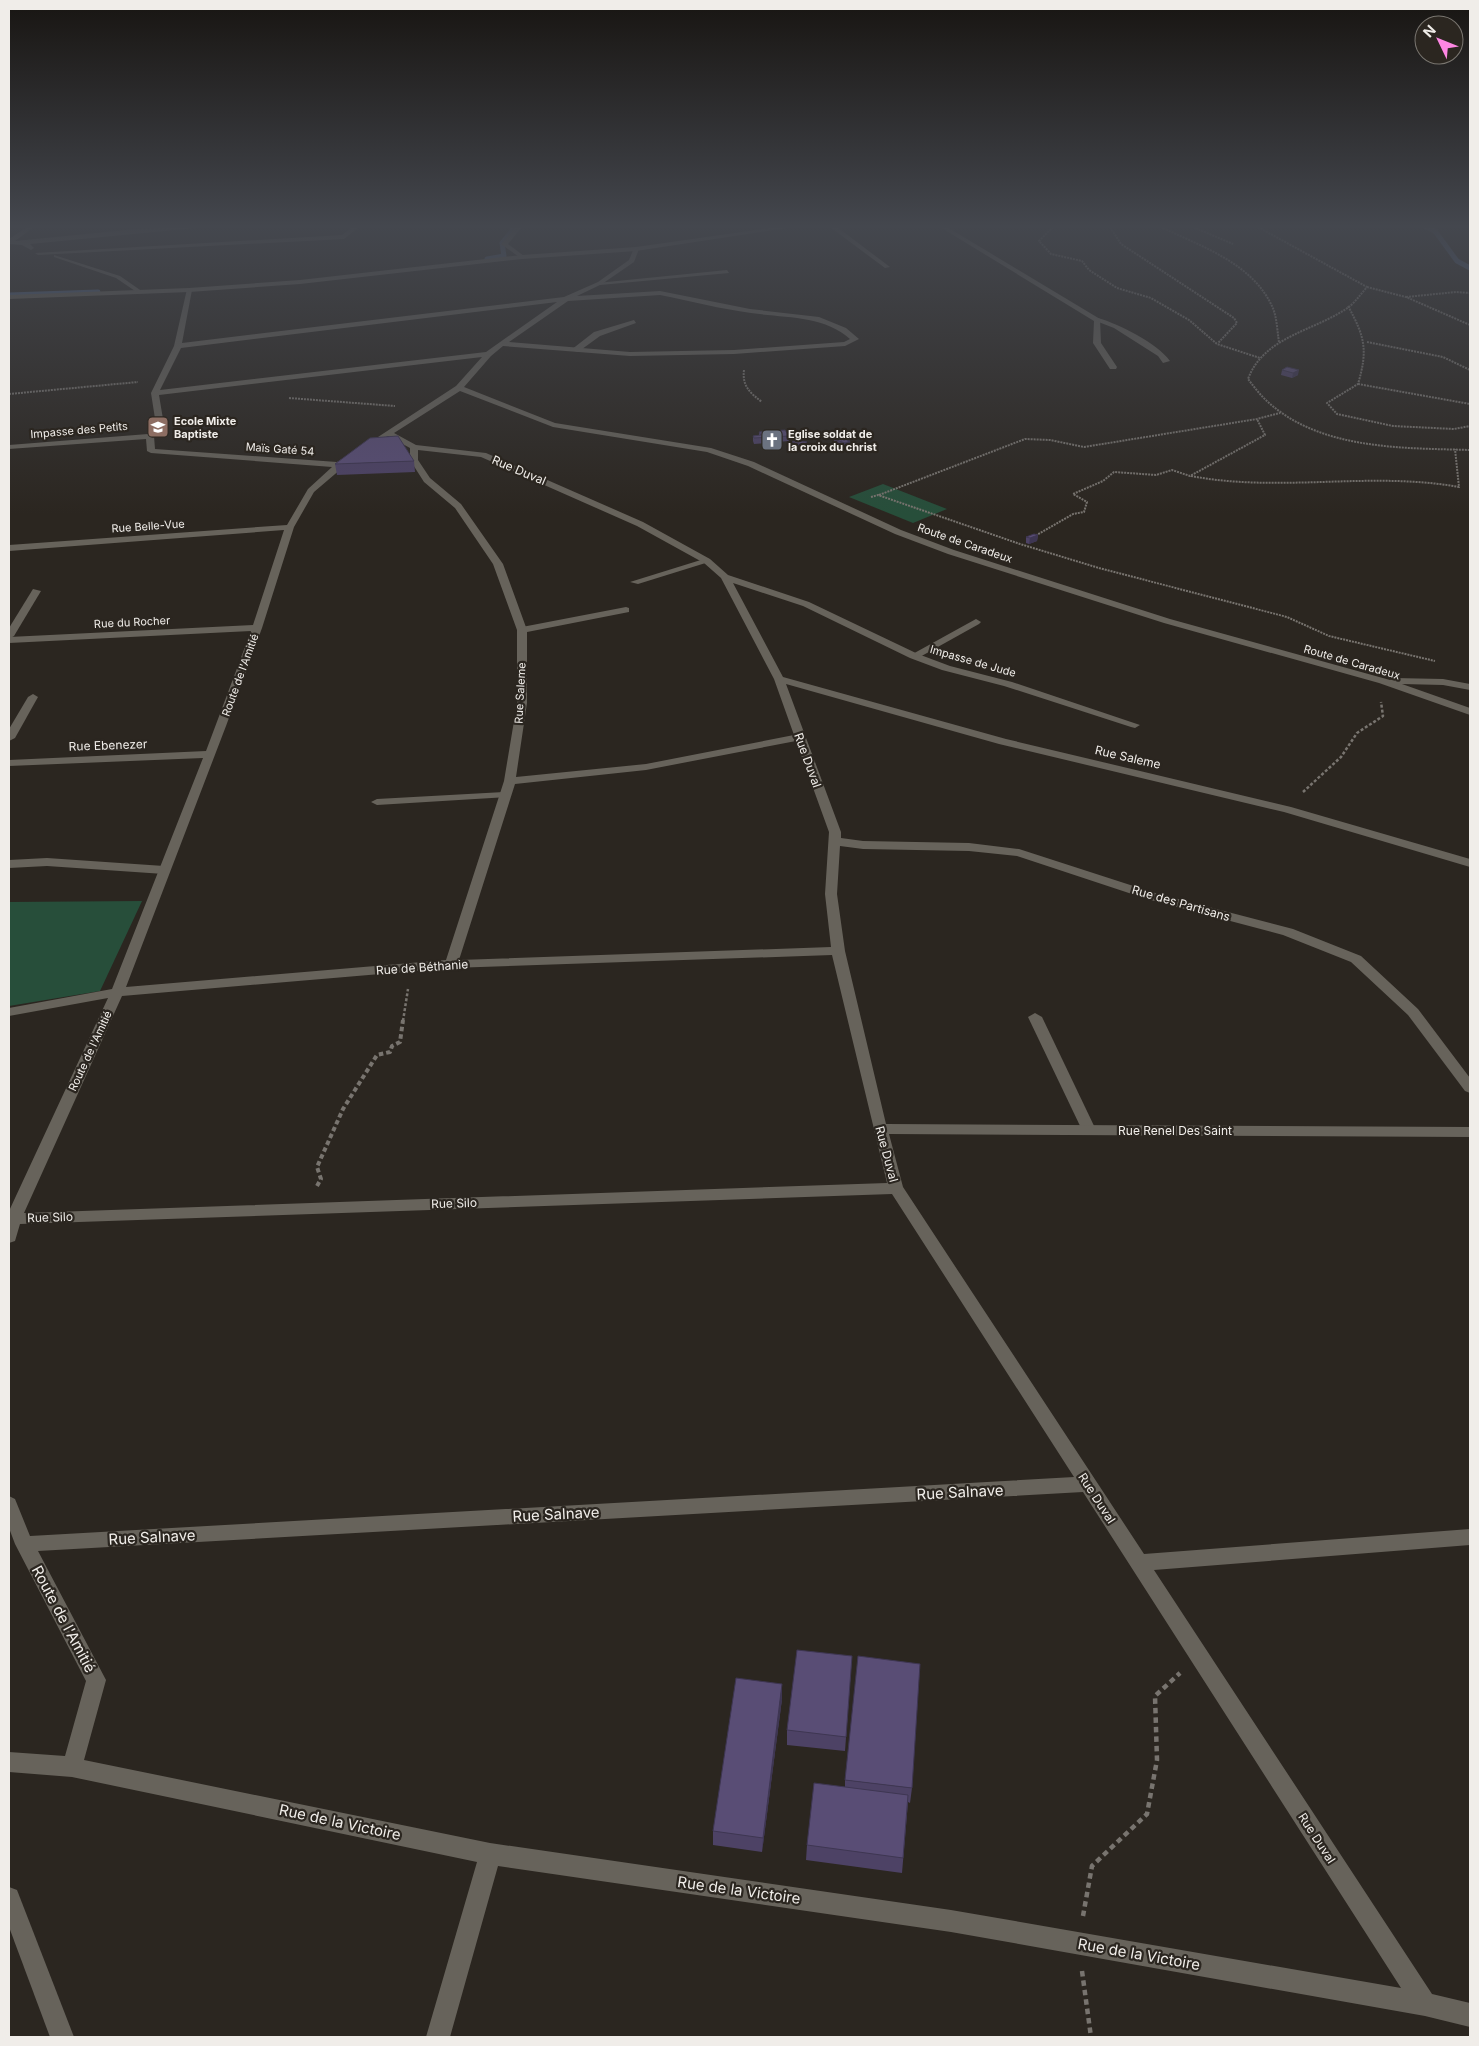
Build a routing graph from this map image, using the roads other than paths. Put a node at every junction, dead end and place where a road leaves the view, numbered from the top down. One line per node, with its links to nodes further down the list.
1 (183, 322): 9 (street)
2 (381, 322): 9 (street)
3 (532, 322): 8 (street, Route de l'Amitié)
4 (633, 322): 10 (street)
5 (828, 322): 10 (street)
6 (1098, 322): 13 (street)
7 (1105, 322): 12 (street)
8 (501, 344): 10 (street); 11 (street, Route de l'Amitié)
9 (178, 346): 15 (street)
10 (575, 350)
11 (488, 354): 14 (street, Route de l'Amitié); 15 (street)
12 (1166, 361)
13 (1113, 367)
14 (459, 388): 16 (street, Route de l'Amitié); 35 (street, Route de Caradeux)
15 (155, 393): 17 (street)
16 (388, 433): 19 (street, Rue Duval); 20 (street, Route de l'Amitié)
17 (150, 436): 18 (street, Impasse des Petits); 20 (street, Maïs Gaté 54)
18 (9, 447)
19 (414, 447): 23 (street, Rue Duval); 30 (street, Rue Saleme)
20 (339, 465): 21 (street, Route de l'Amitié)
21 (290, 527): 22 (street, Rue Belle-Vue); 29 (street, Route de l'Amitié)
22 (9, 548)
23 (707, 561): 24 (street, Rue Duval); 25 (street)
24 (725, 577): 33 (street, Impasse de Jude); 34 (street, Rue Duval)
25 (635, 582)
26 (36, 591): 31 (street)
27 (626, 610): 30 (street)
28 (976, 622): 33 (street)
29 (257, 628): 32 (street, Rue du Rocher); 42 (street, Route de l'Amitié)
30 (522, 630): 44 (street, Rue Saleme)
31 (9, 636)
32 (9, 640)
33 (914, 656): 39 (street, Impasse de Jude)
34 (779, 679): 40 (street, Rue Duval); 49 (street, Rue Saleme)
35 (1383, 681): 36 (street); 38 (street, Route de Caradeux)
36 (1470, 687)
37 (33, 697): 41 (street)
38 (1470, 712)
39 (1135, 725)
40 (800, 737): 44 (street); 47 (street, Rue Duval)
41 (9, 738)
42 (209, 754): 43 (street, Rue Ebenezer); 50 (street, Route de l'Amitié)
43 (9, 763)
44 (510, 780): 45 (street, Rue Saleme)
45 (504, 795): 46 (street); 52 (street, Rue Saleme)
46 (377, 802)
47 (833, 841): 51 (street, Rue Duval); 56 (street, Rue des Partisans)
48 (9, 864): 50 (street)
49 (1470, 864)
50 (164, 870): 53 (street, Route de l'Amitié)
51 (838, 951): 52 (street, Rue de Béthanie); 57 (street, Rue Duval)
52 (452, 964): 53 (street, Rue de Béthanie)
53 (117, 992): 54 (street, Rue de Béthanie); 61 (street, Route de l'Amitié)
54 (9, 1012)
55 (1034, 1017): 58 (street)
56 (1470, 1088)
57 (880, 1129): 58 (street, Rue Renel Des Saint); 60 (street, Rue Duval)
58 (1089, 1130): 59 (street, Rue Renel Des Saint)
59 (1470, 1132)
60 (896, 1188): 61 (street, Rue Silo); 63 (street, Rue Duval)
61 (13, 1219): 62 (street, Route de l'Amitié)
62 (9, 1237)
63 (1088, 1484): 66 (street, Rue Salnave); 67 (street, Rue Duval)
64 (9, 1504): 66 (street, Route de l'Amitié)
65 (1470, 1537): 67 (street)
66 (24, 1544): 69 (street, Route de l'Amitié)
67 (1139, 1563): 72 (street, Rue Duval)
68 (9, 1762): 69 (street, Rue de la Victoire)
69 (72, 1766): 70 (street, Rue de la Victoire)
70 (490, 1854): 72 (street, Rue de la Victoire); 75 (street)
71 (9, 1898): 74 (street)
72 (1425, 2004): 73 (street, Rue de la Victoire)
73 (1470, 2015)
74 (62, 2037)
75 (438, 2037)

